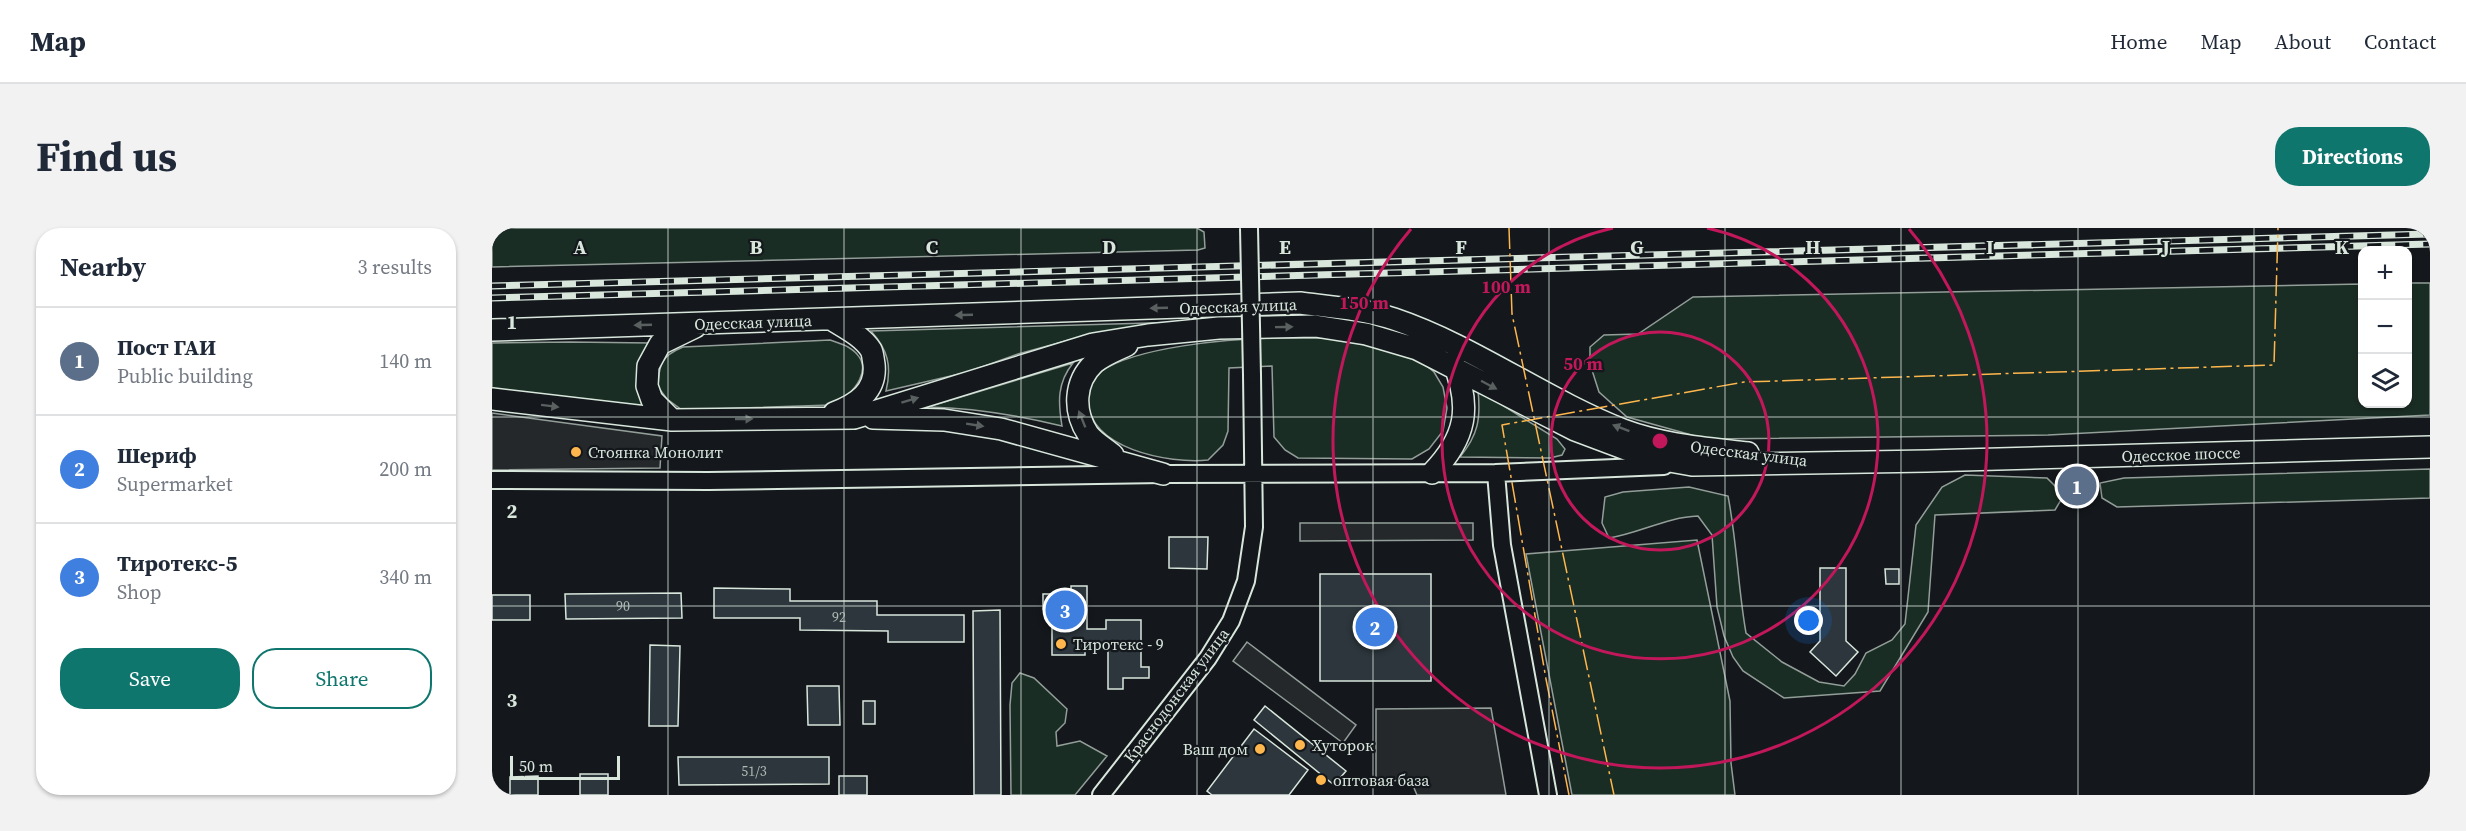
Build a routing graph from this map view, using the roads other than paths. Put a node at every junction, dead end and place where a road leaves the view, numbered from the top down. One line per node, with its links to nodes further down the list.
1 (1249, 228): 19 (street, Краснодонская улица, bridge)
2 (831, 319): 3 (main road, Одесская улица); 6 (main road, Одесская улица, one-way to 2); 10 (main road)
3 (700, 324): 4 (main road, Одесская улица, one-way to 4); 11 (main road)
4 (492, 330)
5 (1148, 335): 7 (main road, Одесская улица, one-way to 7); 9 (main road, Одесская улица, one-way to 5); 13 (main road, one-way to 5)
6 (1444, 340): 7 (main road); 14 (main road, Одесская улица, one-way to 6)
7 (1455, 367): 15 (main road, Одесская улица, one-way to 15); 16 (main road)
8 (492, 399): 11 (main road, Одесская улица, one-way to 11)
9 (854, 417): 10 (main road, Одесская улица); 13 (main road, one-way to 13)
10 (823, 418): 11 (main road, Одесская улица, one-way to 10)
11 (672, 420)
12 (2430, 447): 14 (main road, Одесское шоссе)
13 (1121, 461): 18 (main road)
14 (1823, 462): 15 (main road, Одесская улица)
15 (1692, 465): 17 (street, Одесская улица)
16 (1432, 473): 17 (street, Одесская улица); 19 (street, Одесская улица)
17 (1496, 473): 22 (street)
18 (1163, 474): 19 (street, Одесская улица); 20 (street, Одесская улица)
19 (1254, 474): 21 (street, Краснодонская улица)
20 (492, 480)
21 (1101, 795)
22 (1548, 795)

